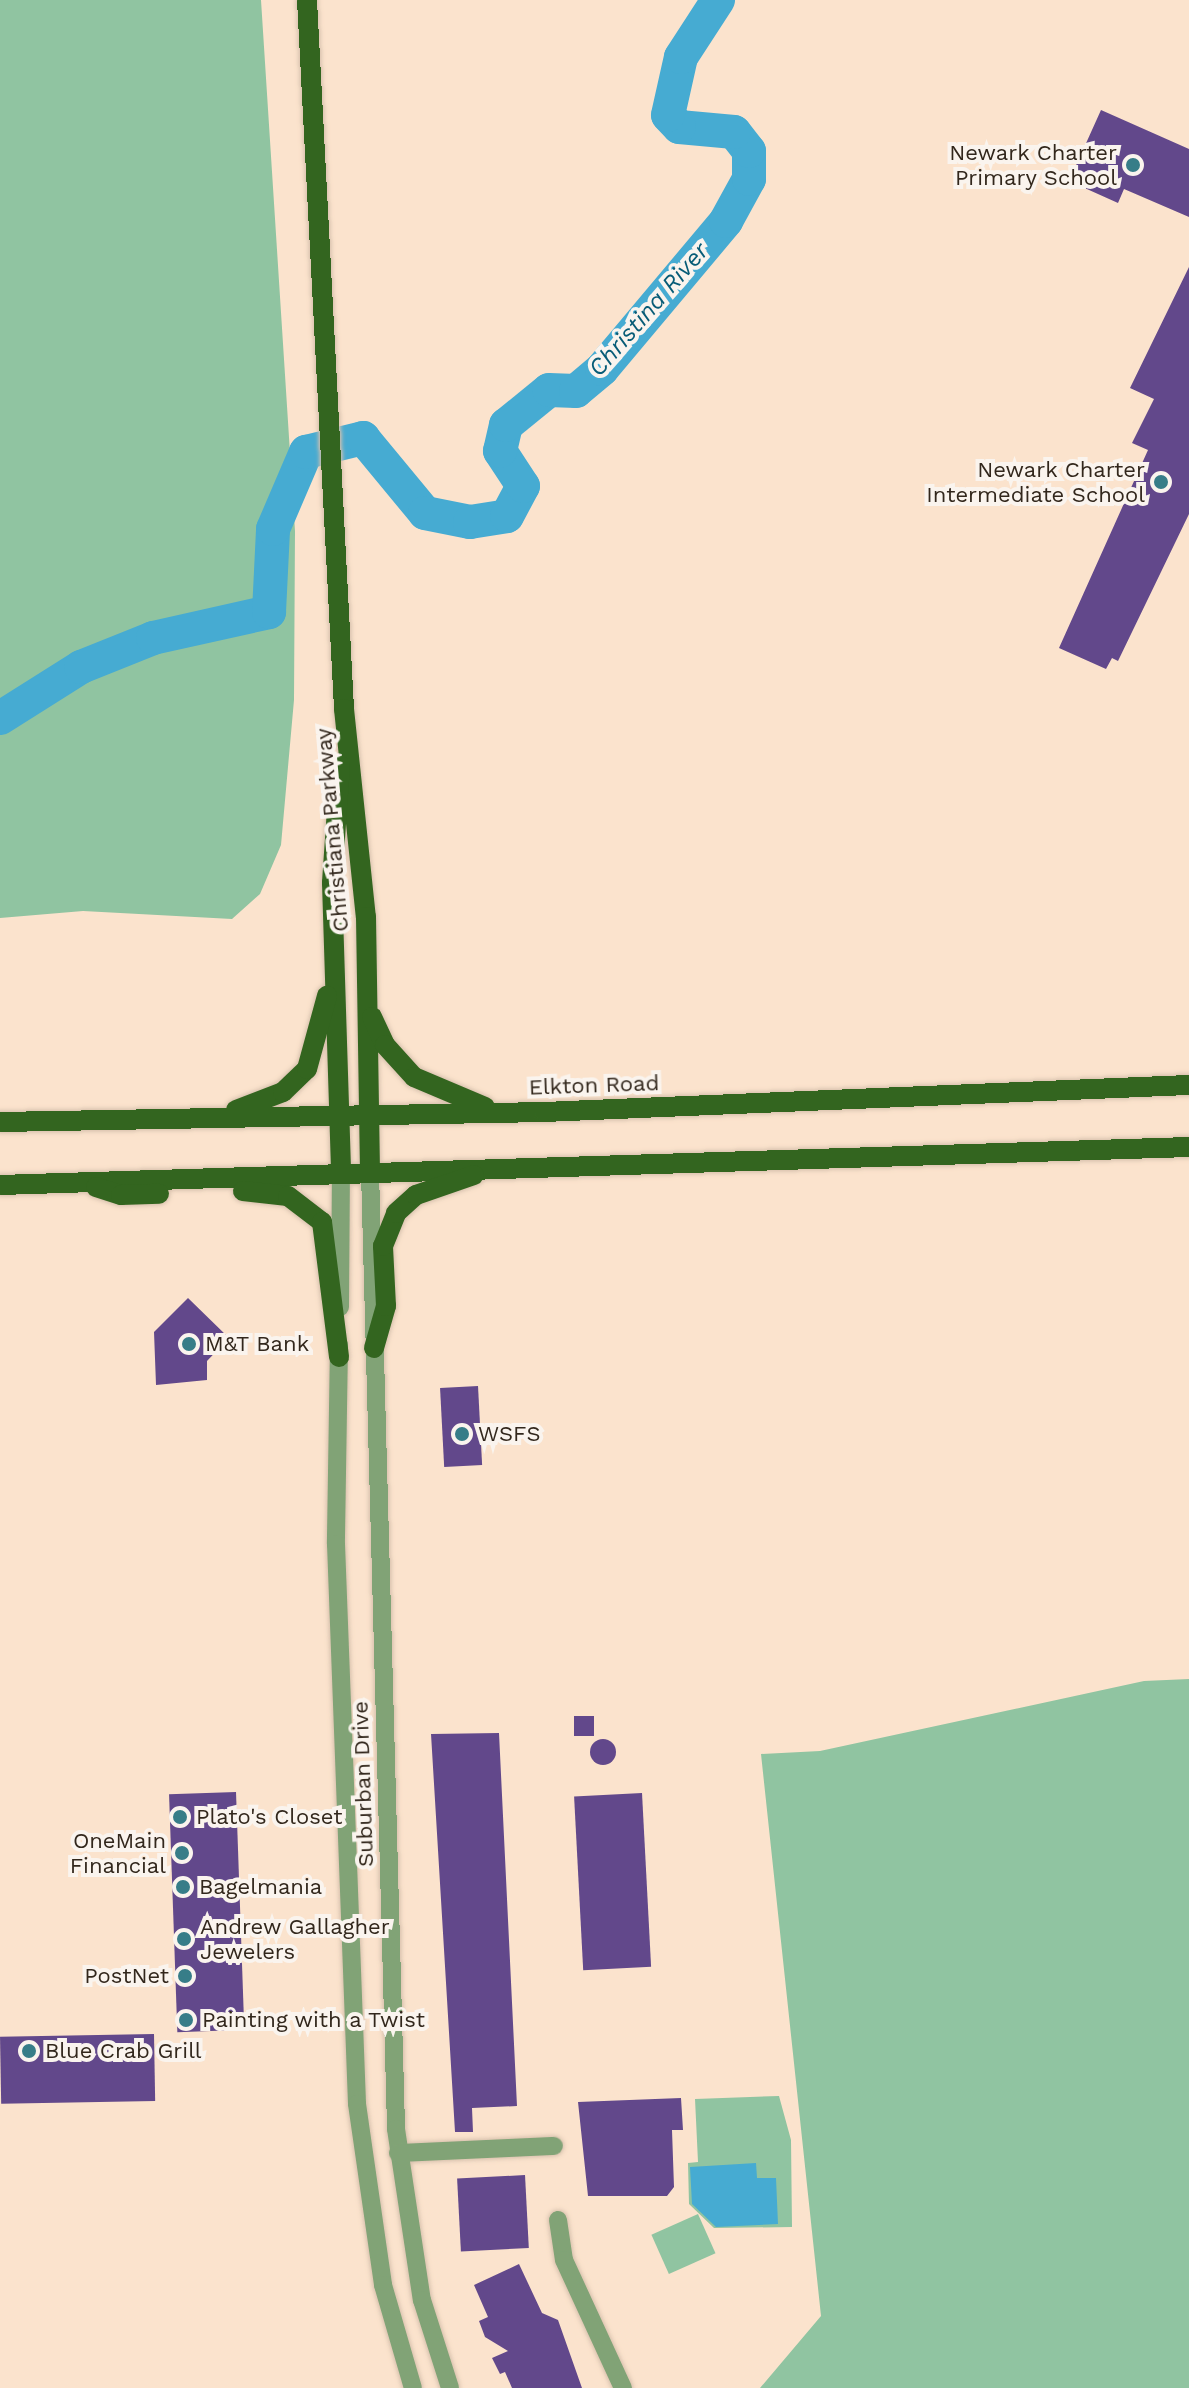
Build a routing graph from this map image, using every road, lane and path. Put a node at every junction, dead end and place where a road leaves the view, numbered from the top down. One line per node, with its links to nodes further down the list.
1 (307, 0): 2 (main road)
2 (344, 709): 3 (main road, Christiana Parkway); 4 (main road, Christiana Parkway)
3 (334, 945): 7 (main road); 9 (main road, Christiana Parkway)
4 (368, 1005): 6 (main road); 8 (main road, Christiana Parkway)
5 (1189, 1085): 6 (main road, Elkton Road)
6 (501, 1113): 8 (main road, Elkton Road)
7 (216, 1116): 9 (main road, Elkton Road); 10 (main road, Elkton Road)
8 (371, 1116): 9 (main road, Elkton Road); 13 (main road, Christiana Parkway)
9 (341, 1117): 14 (main road, Christiana Parkway)
10 (0, 1122)
11 (1189, 1147): 12 (main road)
12 (494, 1168): 13 (main road); 17 (main road)
13 (370, 1172): 14 (main road); 17 (street, Suburban Drive)
14 (341, 1174): 15 (main road); 18 (street, Suburban Drive)
15 (85, 1183): 16 (main road); 18 (main road)
16 (0, 1185)
17 (374, 1348): 20 (street, Suburban Drive)
18 (339, 1357): 22 (street, Suburban Drive)
19 (554, 2146): 20 (street)
20 (398, 2153): 23 (street, Suburban Drive)
21 (558, 2220): 24 (street)
22 (413, 2388)
23 (450, 2388)
24 (623, 2388)

